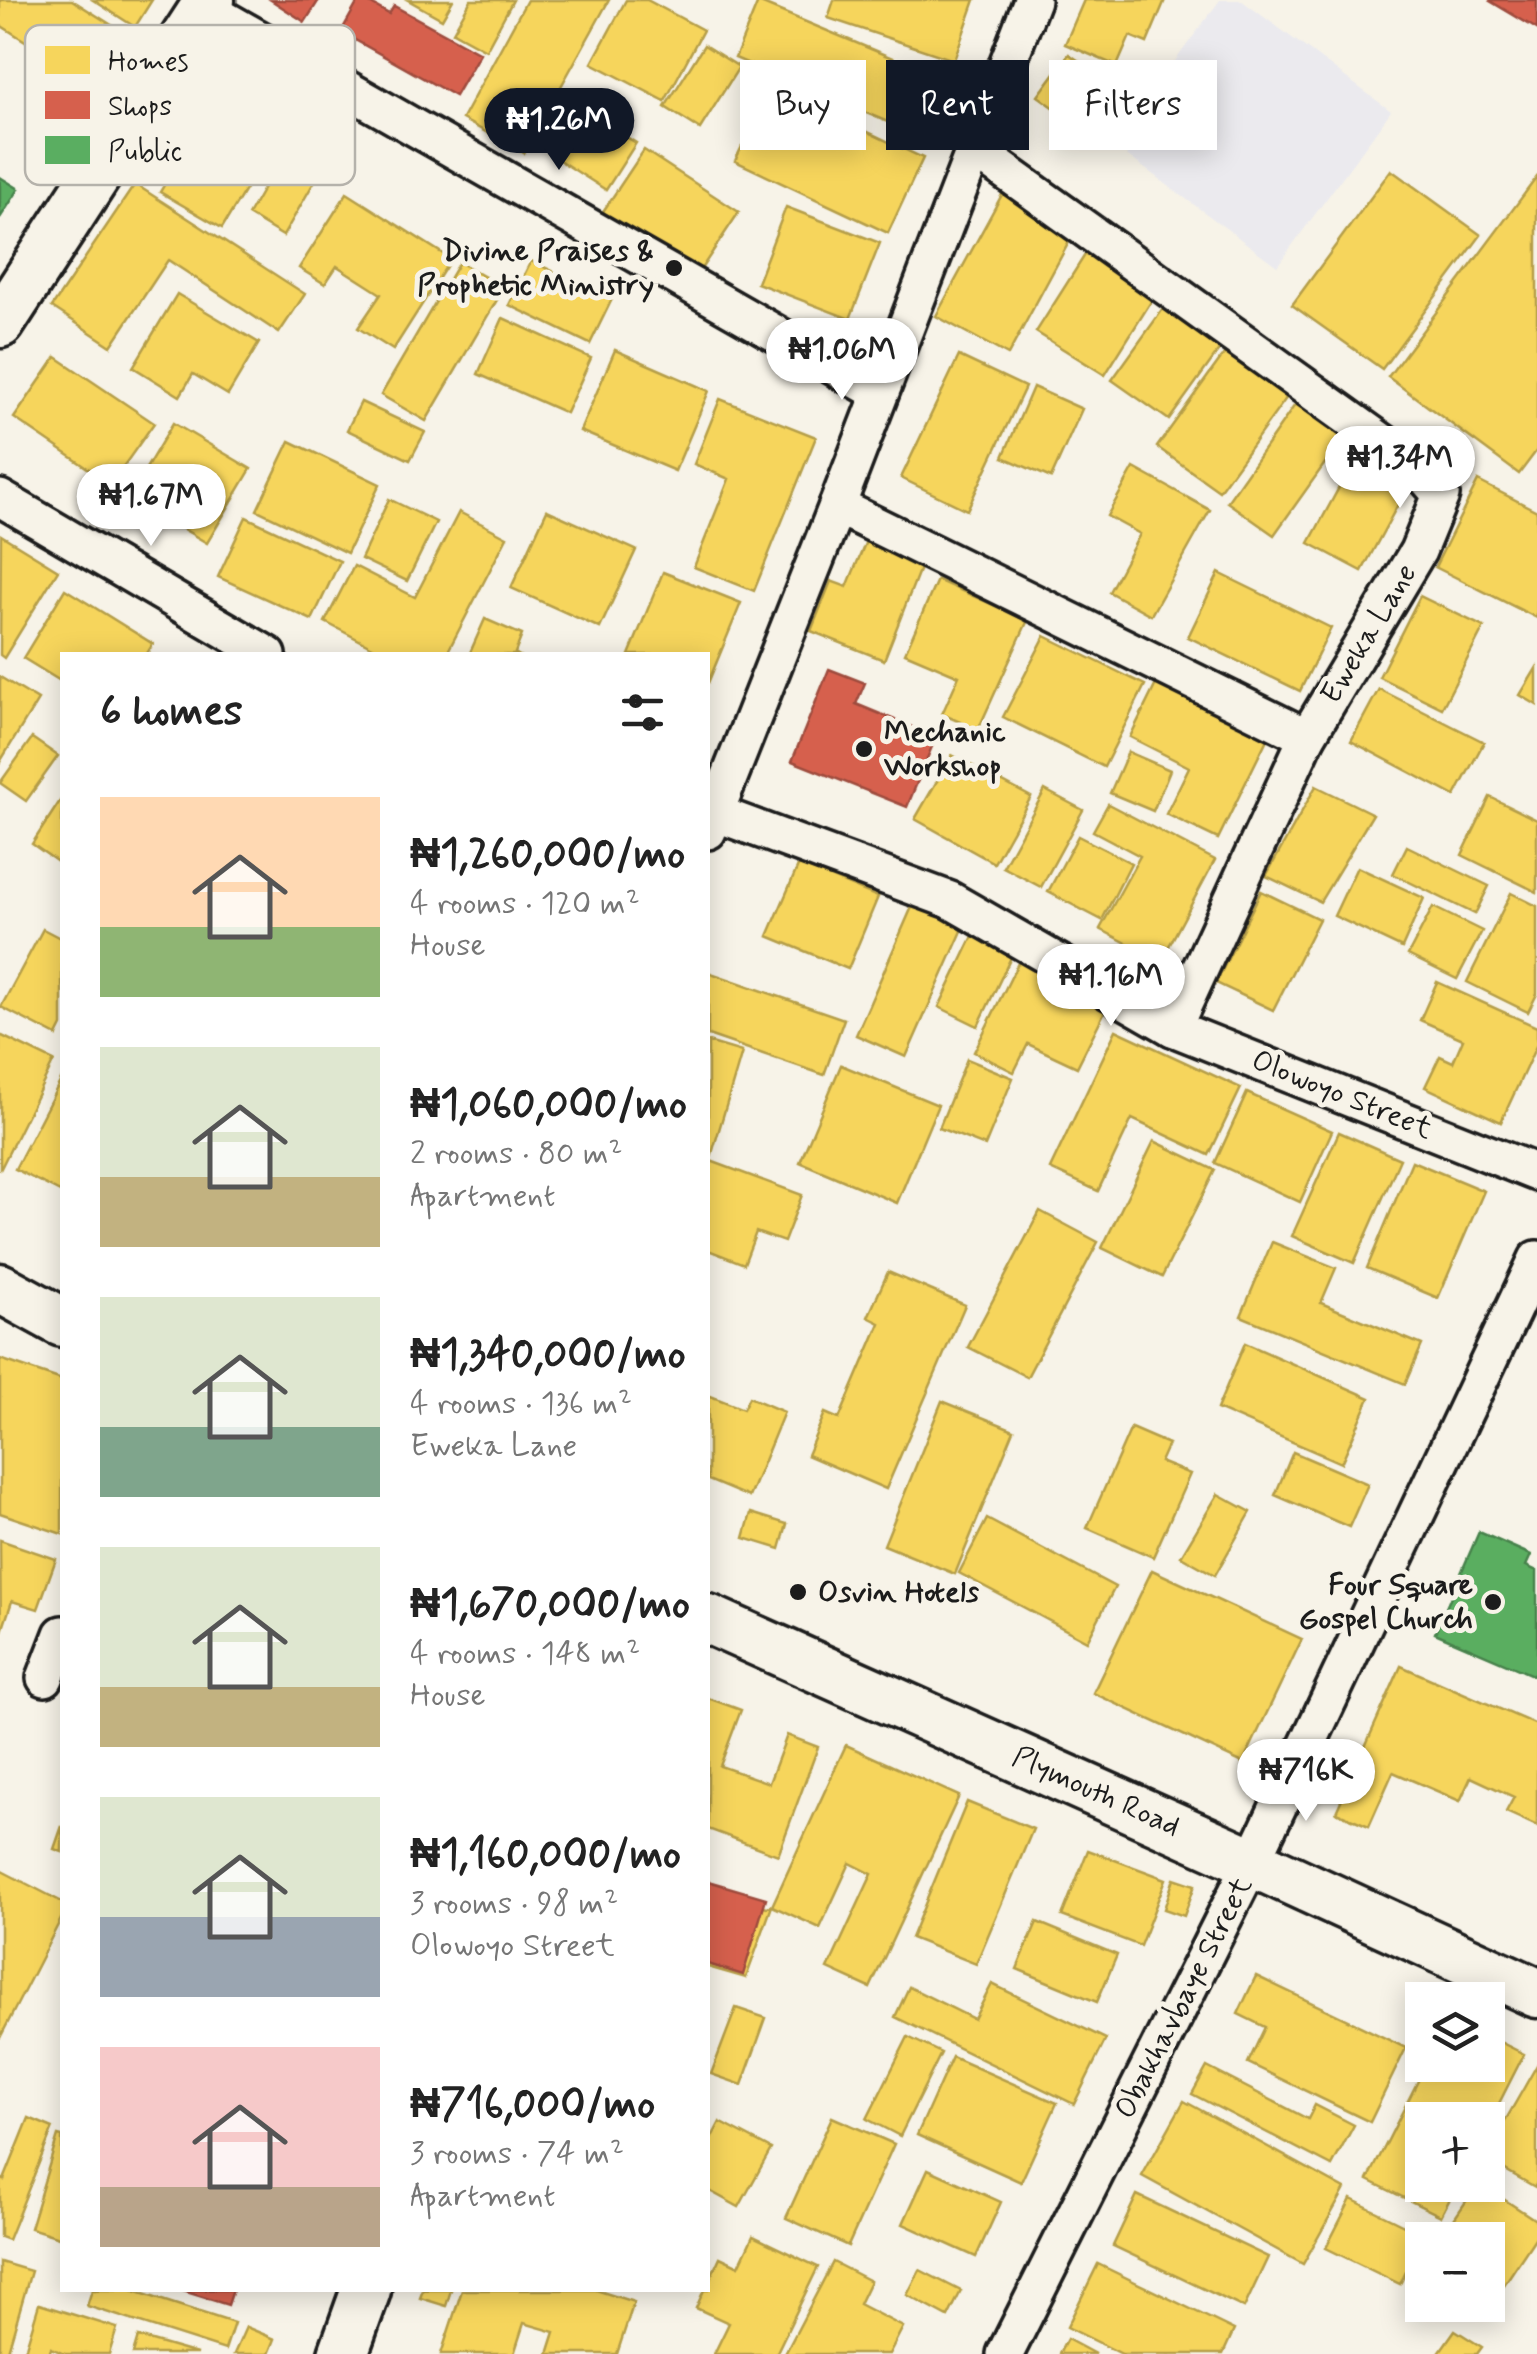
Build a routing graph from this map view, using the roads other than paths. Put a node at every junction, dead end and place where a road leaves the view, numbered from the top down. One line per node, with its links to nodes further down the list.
1 (1032, 0): 5 (street)
2 (207, 4): 3 (street); 4 (street)
3 (193, 25)
4 (243, 25)
5 (1008, 60)
6 (355, 90): 11 (street)
7 (973, 150): 11 (street)
8 (977, 150): 15 (street, Eweka Lane)
9 (90, 185): 10 (street)
10 (0, 323)
11 (880, 394): 13 (street)
12 (0, 498): 14 (street)
13 (837, 506): 15 (street); 16 (street)
14 (263, 652)
15 (1308, 737): 17 (street, Eweka Lane)
16 (711, 822): 17 (street, Olowoyo Street)
17 (1173, 1028): 18 (street, Olowoyo Street)
18 (1537, 1173)
19 (1537, 1258): 25 (street, Obakhavbaye Street)
20 (0, 1288): 21 (street)
21 (60, 1321)
22 (710, 1620): 25 (street, Plymouth Road)
23 (60, 1639): 24 (street)
24 (45, 1678)
25 (1252, 1862): 26 (street, Plymouth Road); 29 (street, Obakhavbaye Street)
26 (1537, 1993)
27 (365, 2292): 28 (street)
28 (343, 2354)
29 (1005, 2354)

